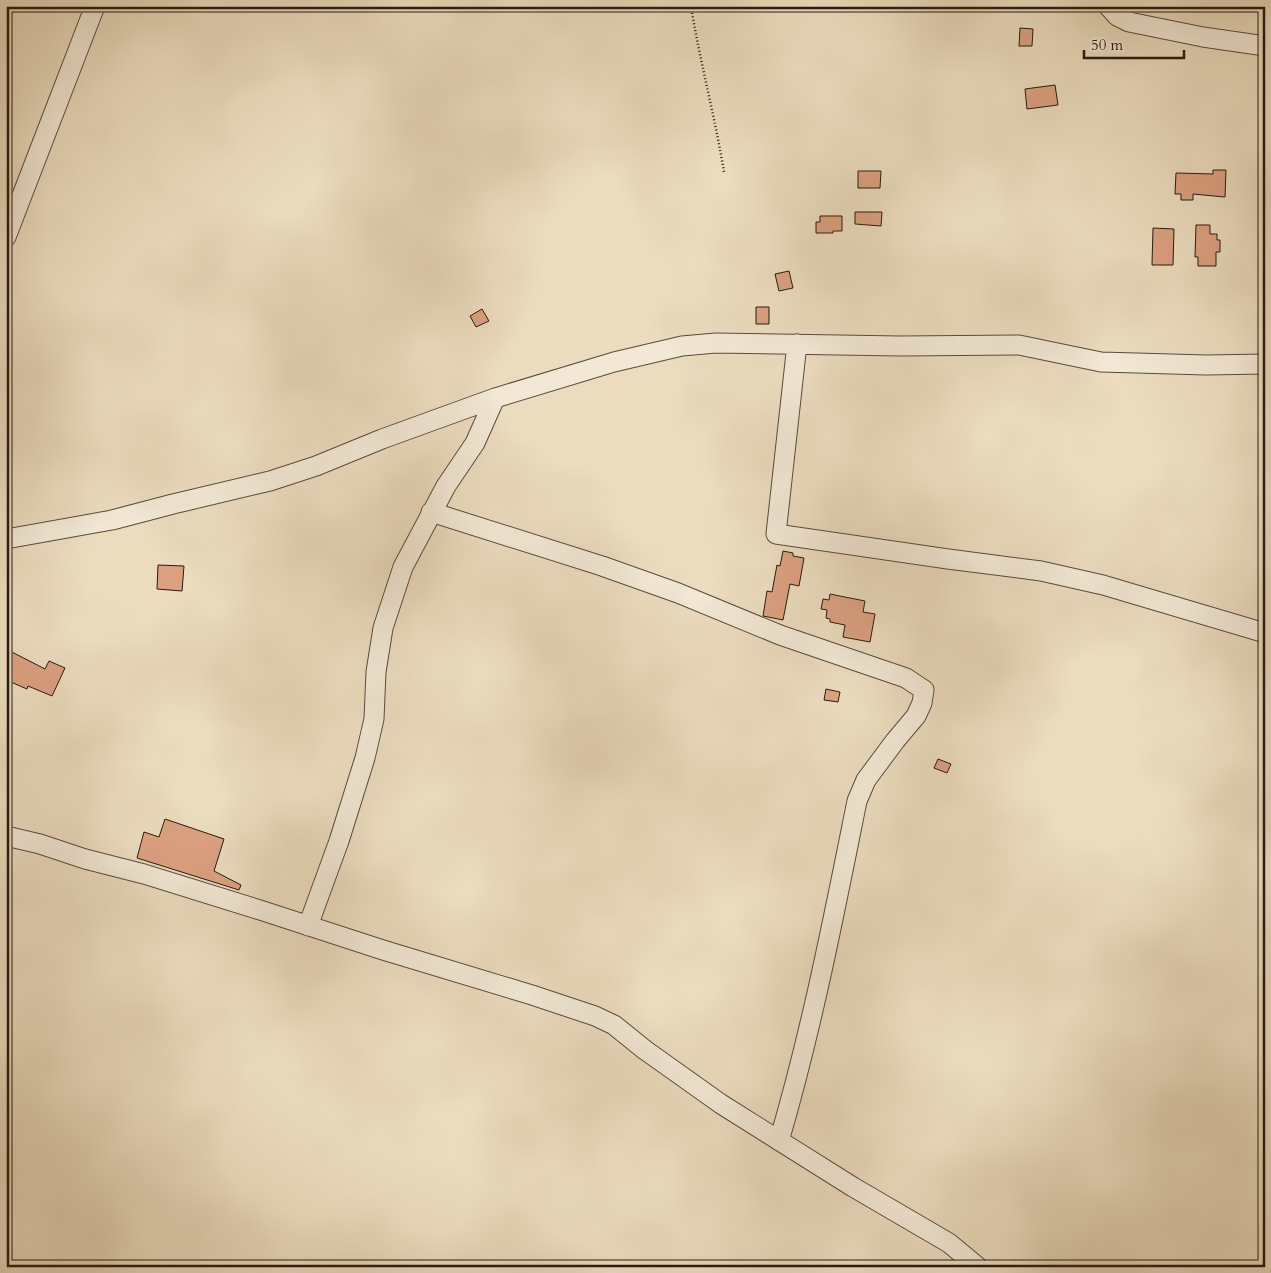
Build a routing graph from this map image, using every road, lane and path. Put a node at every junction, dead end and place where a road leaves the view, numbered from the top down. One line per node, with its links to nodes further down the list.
1 (95, 6): 6 (street)
2 (691, 6): 5 (path)
3 (1108, 6): 4 (street)
4 (1265, 46)
5 (724, 172)
6 (6, 237)
7 (796, 344): 8 (street); 9 (street); 12 (street)
8 (1265, 364)
9 (495, 398): 10 (street); 11 (street)
10 (431, 512): 14 (street); 15 (street)
11 (8, 541)
12 (1265, 633)
13 (6, 836): 14 (street)
14 (308, 926): 15 (street)
15 (779, 1141): 16 (street)
16 (978, 1267)

